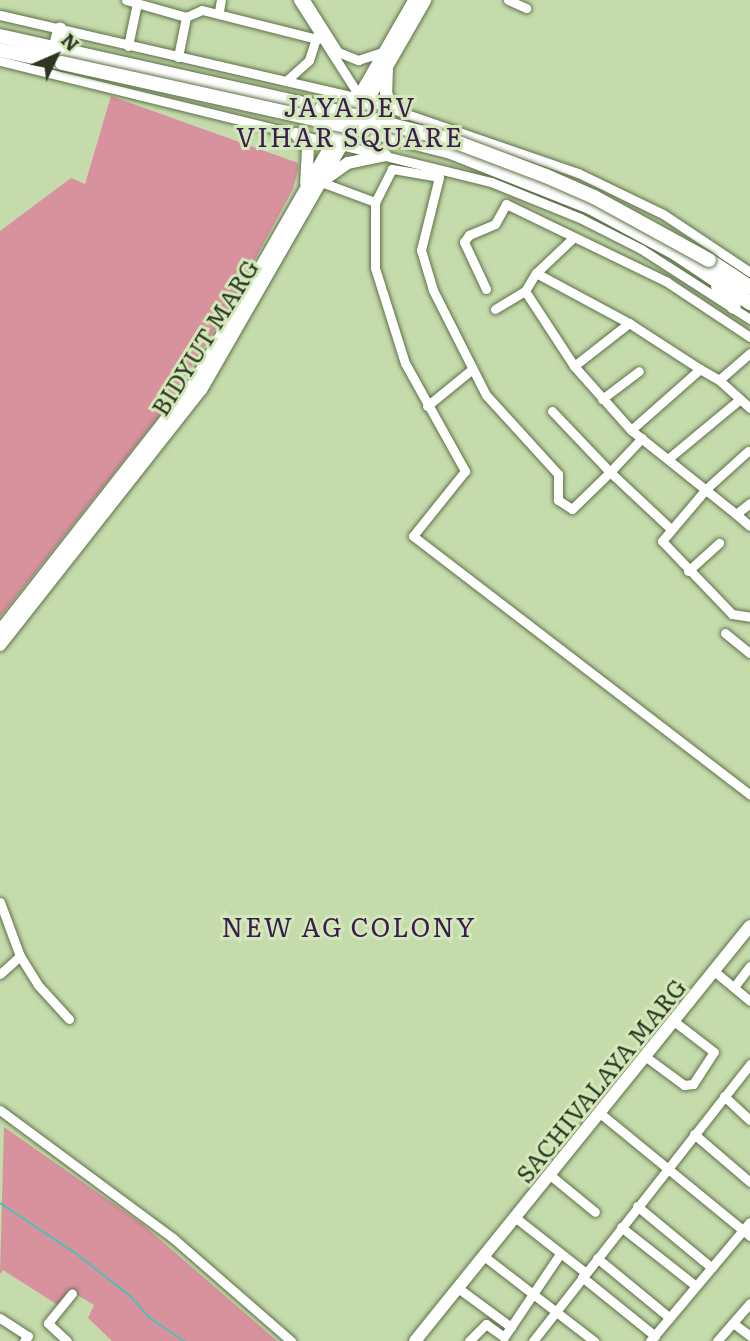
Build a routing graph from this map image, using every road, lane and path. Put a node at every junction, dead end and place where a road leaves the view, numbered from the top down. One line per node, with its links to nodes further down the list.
1 (126, 0): 8 (street)
2 (221, 0): 10 (street)
3 (298, 0): 15 (street)
4 (305, 0): 20 (street)
5 (414, 0): 20 (main road)
6 (425, 0): 20 (main road)
7 (508, 0): 9 (street)
8 (137, 3): 12 (street); 16 (street)
9 (526, 8)
10 (219, 11): 12 (street); 15 (street)
11 (0, 15): 13 (street)
12 (186, 17): 19 (street)
13 (60, 30): 16 (street); 18 (highway)
14 (0, 36): 18 (highway)
15 (317, 36): 22 (street); 23 (street)
16 (128, 46): 19 (street)
17 (0, 50): 18 (highway)
18 (60, 55): 35 (highway, bridge)
19 (178, 57): 22 (street)
20 (386, 57): 23 (main road, BIDYUT MARG); 24 (main road)
21 (4, 61): 25 (street)
22 (286, 81): 23 (street)
23 (360, 97): 24 (street); 26 (main road, BIDYUT MARG)
24 (392, 108): 37 (street)
25 (296, 134): 26 (street); 29 (main road)
26 (336, 144): 27 (street); 28 (main road, BIDYUT MARG); 29 (main road, BIDYUT MARG)
27 (385, 155): 28 (main road); 30 (street)
28 (321, 182): 31 (street); 71 (main road, BIDYUT MARG)
29 (306, 190): 69 (main road, BIDYUT MARG)
30 (529, 197): 32 (street); 33 (street)
31 (375, 202): 48 (street); 53 (street)
32 (524, 213): 34 (street); 38 (street)
33 (589, 222): 34 (street); 37 (street)
34 (578, 239): 36 (street); 44 (street)
35 (711, 268): 37 (highway); 37 (highway)
36 (536, 273): 39 (street); 43 (street)
37 (742, 284): 40 (highway); 42 (street)
38 (486, 289)
39 (526, 291): 41 (street); 46 (street)
40 (750, 303)
41 (495, 309)
42 (750, 319)
43 (629, 323): 46 (street); 47 (street)
44 (750, 337)
45 (750, 354): 50 (street)
46 (574, 366): 51 (street)
47 (700, 369): 50 (street); 56 (street)
48 (471, 370): 53 (street); 60 (street)
49 (639, 371): 51 (street)
50 (719, 380): 52 (street)
51 (602, 399): 56 (street)
52 (740, 399): 54 (street); 59 (street)
53 (427, 406): 73 (street)
54 (750, 408)
55 (552, 411): 60 (street)
56 (631, 430): 57 (street)
57 (642, 438): 59 (street); 60 (street)
58 (748, 451): 61 (street)
59 (669, 458): 61 (street)
60 (610, 472): 65 (street)
61 (706, 489): 63 (street); 65 (street)
62 (750, 503): 63 (street)
63 (736, 514): 64 (street)
64 (750, 526)
65 (671, 529): 67 (street)
66 (719, 542): 67 (street)
67 (688, 571): 68 (street)
68 (750, 617)
69 (0, 631)
70 (725, 633): 72 (street)
71 (0, 645)
72 (750, 653)
73 (750, 795)
74 (0, 902): 76 (street)
75 (750, 926): 78 (main road, SACHIVALAYA MARG)
76 (20, 956): 79 (street); 82 (street)
77 (750, 966): 80 (street)
78 (713, 971): 80 (street); 83 (main road, SACHIVALAYA MARG)
79 (0, 974)
80 (734, 987): 81 (street)
81 (750, 1001)
82 (69, 1019)
83 (675, 1022): 84 (main road, SACHIVALAYA MARG); 84 (street)
84 (646, 1057): 88 (main road, SACHIVALAYA MARG)
85 (750, 1064): 86 (street)
86 (724, 1096): 89 (street); 90 (street)
87 (0, 1110): 120 (street)
88 (601, 1114): 91 (street); 92 (main road, SACHIVALAYA MARG)
89 (750, 1120)
90 (694, 1134): 91 (street); 93 (street)
91 (667, 1167): 94 (street); 99 (street)
92 (550, 1175): 95 (street); 96 (main road, SACHIVALAYA MARG)
93 (750, 1182)
94 (637, 1206): 98 (street); 103 (street)
95 (595, 1212)
96 (516, 1218): 100 (street); 102 (main road, SACHIVALAYA MARG)
97 (750, 1222): 99 (street)
98 (621, 1227): 101 (street); 105 (street)
99 (747, 1233): 103 (street)
100 (560, 1254): 104 (street); 108 (street)
101 (597, 1258): 104 (street); 112 (street)
102 (483, 1259): 106 (main road, SACHIVALAYA MARG); 108 (street); 121 (main road, SACHIVALAYA MARG)
103 (712, 1268): 105 (street)
104 (584, 1275): 110 (street); 116 (street)
105 (696, 1286): 112 (street)
106 (462, 1291): 114 (street); 122 (main road, SACHIVALAYA MARG)
107 (72, 1293): 119 (street)
108 (534, 1295): 110 (street); 114 (street)
109 (750, 1303): 113 (street)
110 (556, 1311): 124 (street); 125 (street)
111 (0, 1318): 118 (street)
112 (670, 1318): 116 (street)
113 (733, 1323): 115 (street); 126 (street)
114 (511, 1327): 117 (street)
115 (750, 1336)
116 (652, 1338)
117 (506, 1339): 123 (street)
118 (24, 1341)
119 (67, 1341)
120 (291, 1341)
121 (415, 1341)
122 (423, 1341)
123 (469, 1341)
124 (533, 1341)
125 (594, 1341)
126 (717, 1341)

